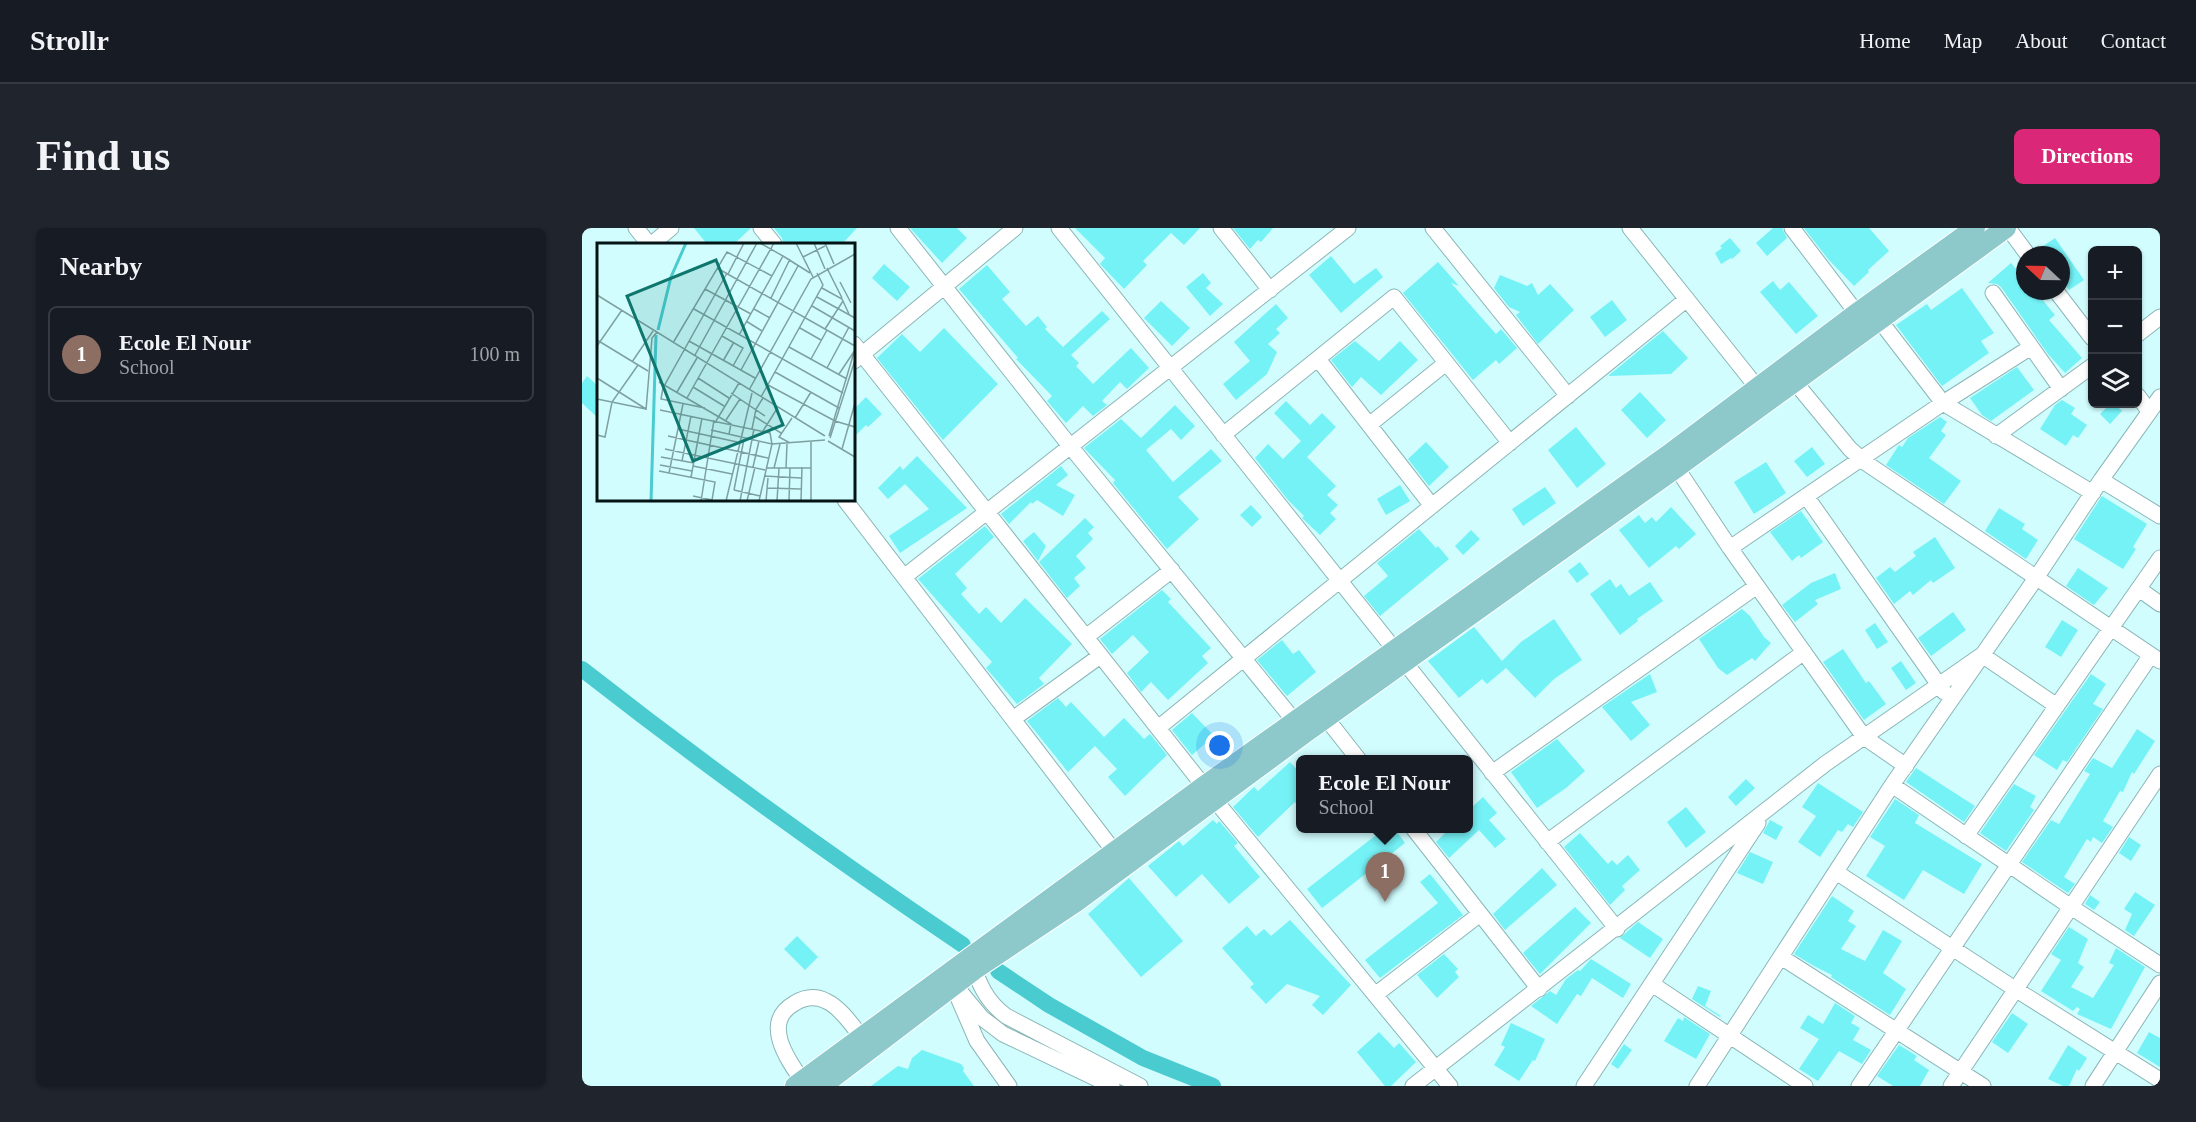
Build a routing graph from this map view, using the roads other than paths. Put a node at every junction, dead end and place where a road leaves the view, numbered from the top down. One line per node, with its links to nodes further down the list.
1 (636, 228): 14 (street)
2 (671, 228): 15 (street)
3 (761, 228): 16 (street)
4 (898, 228): 18 (street)
5 (1015, 228): 18 (street)
6 (1059, 228): 31 (street)
7 (1221, 228): 19 (street)
8 (1348, 228): 19 (street)
9 (1433, 228): 36 (street)
10 (1630, 228): 21 (street)
11 (1792, 228): 23 (street)
12 (1975, 228): 23 (main road)
13 (2007, 228): 17 (street); 23 (main road)
14 (650, 243)
15 (652, 243)
16 (773, 243)
17 (2021, 246)
18 (944, 287): 28 (street); 45 (street)
19 (1270, 290): 31 (street)
20 (1993, 293): 27 (street)
21 (1687, 299): 35 (street); 36 (street)
22 (2063, 300): 26 (street)
23 (1868, 316): 33 (main road); 35 (main road); 39 (street)
24 (2160, 318): 25 (street)
25 (2142, 331)
26 (2088, 333)
27 (2031, 347): 34 (street); 39 (street)
28 (856, 353): 52 (street)
29 (1318, 359): 30 (street); 41 (street); 42 (street)
30 (1446, 363): 41 (street); 44 (street)
31 (1170, 368): 42 (street); 45 (street)
32 (2088, 369): 34 (street)
33 (1794, 381): 35 (main road); 46 (street)
34 (2061, 389): 43 (street)
35 (1762, 394): 47 (main road)
36 (1568, 396): 44 (street)
37 (2160, 397): 40 (street)
38 (2142, 401): 40 (street)
39 (1943, 403): 43 (street); 46 (street)
40 (2149, 411): 48 (street)
41 (1369, 425): 51 (street)
42 (1223, 435): 59 (street)
43 (1996, 436): 48 (street)
44 (1510, 443): 51 (street)
45 (1070, 446): 52 (street); 56 (street)
46 (1861, 459): 49 (street); 58 (street)
47 (1672, 461): 54 (street); 68 (main road)
48 (2097, 486): 53 (street); 58 (street)
49 (1806, 496): 54 (street); 71 (street)
50 (845, 501): 57 (street)
51 (1432, 506): 59 (street)
52 (987, 512): 57 (street); 64 (street)
53 (2160, 516)
54 (1730, 548): 60 (street)
55 (2160, 558): 61 (street)
56 (1172, 570): 64 (street); 69 (street)
57 (904, 577): 75 (street)
58 (2036, 578): 63 (street); 66 (street)
59 (1339, 581): 68 (street); 69 (street)
60 (1757, 586): 65 (street); 81 (street)
61 (2139, 589): 62 (street); 63 (street)
62 (2160, 604)
63 (2111, 628): 70 (street); 73 (street)
64 (1086, 637): 67 (street)
65 (1804, 652): 78 (street); 88 (street)
66 (1982, 655): 71 (street); 72 (street); 73 (street)
67 (1101, 656): 75 (street); 77 (street)
68 (1399, 656): 74 (main road); 76 (main road); 81 (street)
69 (1243, 658): 76 (street); 77 (street)
70 (2156, 658): 90 (street)
71 (1938, 686): 72 (street); 78 (street)
72 (1951, 700): 80 (street)
73 (2057, 706): 87 (street)
74 (1326, 718): 76 (main road); 79 (street)
75 (1013, 719): 89 (street)
76 (1300, 727): 84 (main road)
77 (1158, 728): 84 (street)
78 (1864, 737): 80 (street); 85 (street)
79 (1356, 755)
80 (1906, 765): 83 (street)
81 (1492, 773): 88 (street)
82 (2160, 774): 92 (street)
83 (1892, 785): 87 (street); 91 (street)
84 (1209, 793): 89 (main road); 104 (street)
85 (1765, 811): 94 (street); 101 (street)
86 (1417, 833): 93 (street)
87 (1966, 836): 90 (street)
88 (1547, 842): 94 (street)
89 (1120, 859): 97 (main road)
90 (2008, 865): 92 (street); 95 (street)
91 (1836, 872): 95 (street); 96 (street)
92 (2071, 907): 98 (street); 103 (street)
93 (1480, 914): 102 (street); 104 (street)
94 (1617, 929): 102 (street)
95 (1952, 948): 103 (street); 107 (street)
96 (1781, 957): 107 (street); 108 (street)
97 (972, 964): 99 (main road); 105 (street)
98 (2160, 965)
99 (951, 982): 106 (street); 109 (main road); 116 (street)
100 (2160, 983): 110 (street)
101 (1652, 984): 108 (street); 121 (street)
102 (1539, 989): 111 (street)
103 (2016, 990): 110 (street); 112 (street)
104 (1375, 995): 111 (street)
105 (994, 1006): 106 (street); 118 (street)
106 (982, 1018): 117 (street)
107 (1896, 1030): 112 (street); 124 (street)
108 (1729, 1036): 122 (street); 123 (street)
109 (866, 1043): 114 (main road); 114 (street); 115 (main road)
110 (2115, 1052): 113 (street); 127 (street)
111 (1436, 1068): 119 (street); 120 (street)
112 (1960, 1072): 125 (street); 126 (street)
113 (2160, 1080)
114 (801, 1084)
115 (822, 1086)
116 (1009, 1086)
117 (1112, 1086)
118 (1140, 1086)
119 (1413, 1086)
120 (1450, 1086)
121 (1584, 1086)
122 (1697, 1086)
123 (1805, 1086)
124 (1858, 1086)
125 (1951, 1086)
126 (1983, 1086)
127 (2093, 1086)

